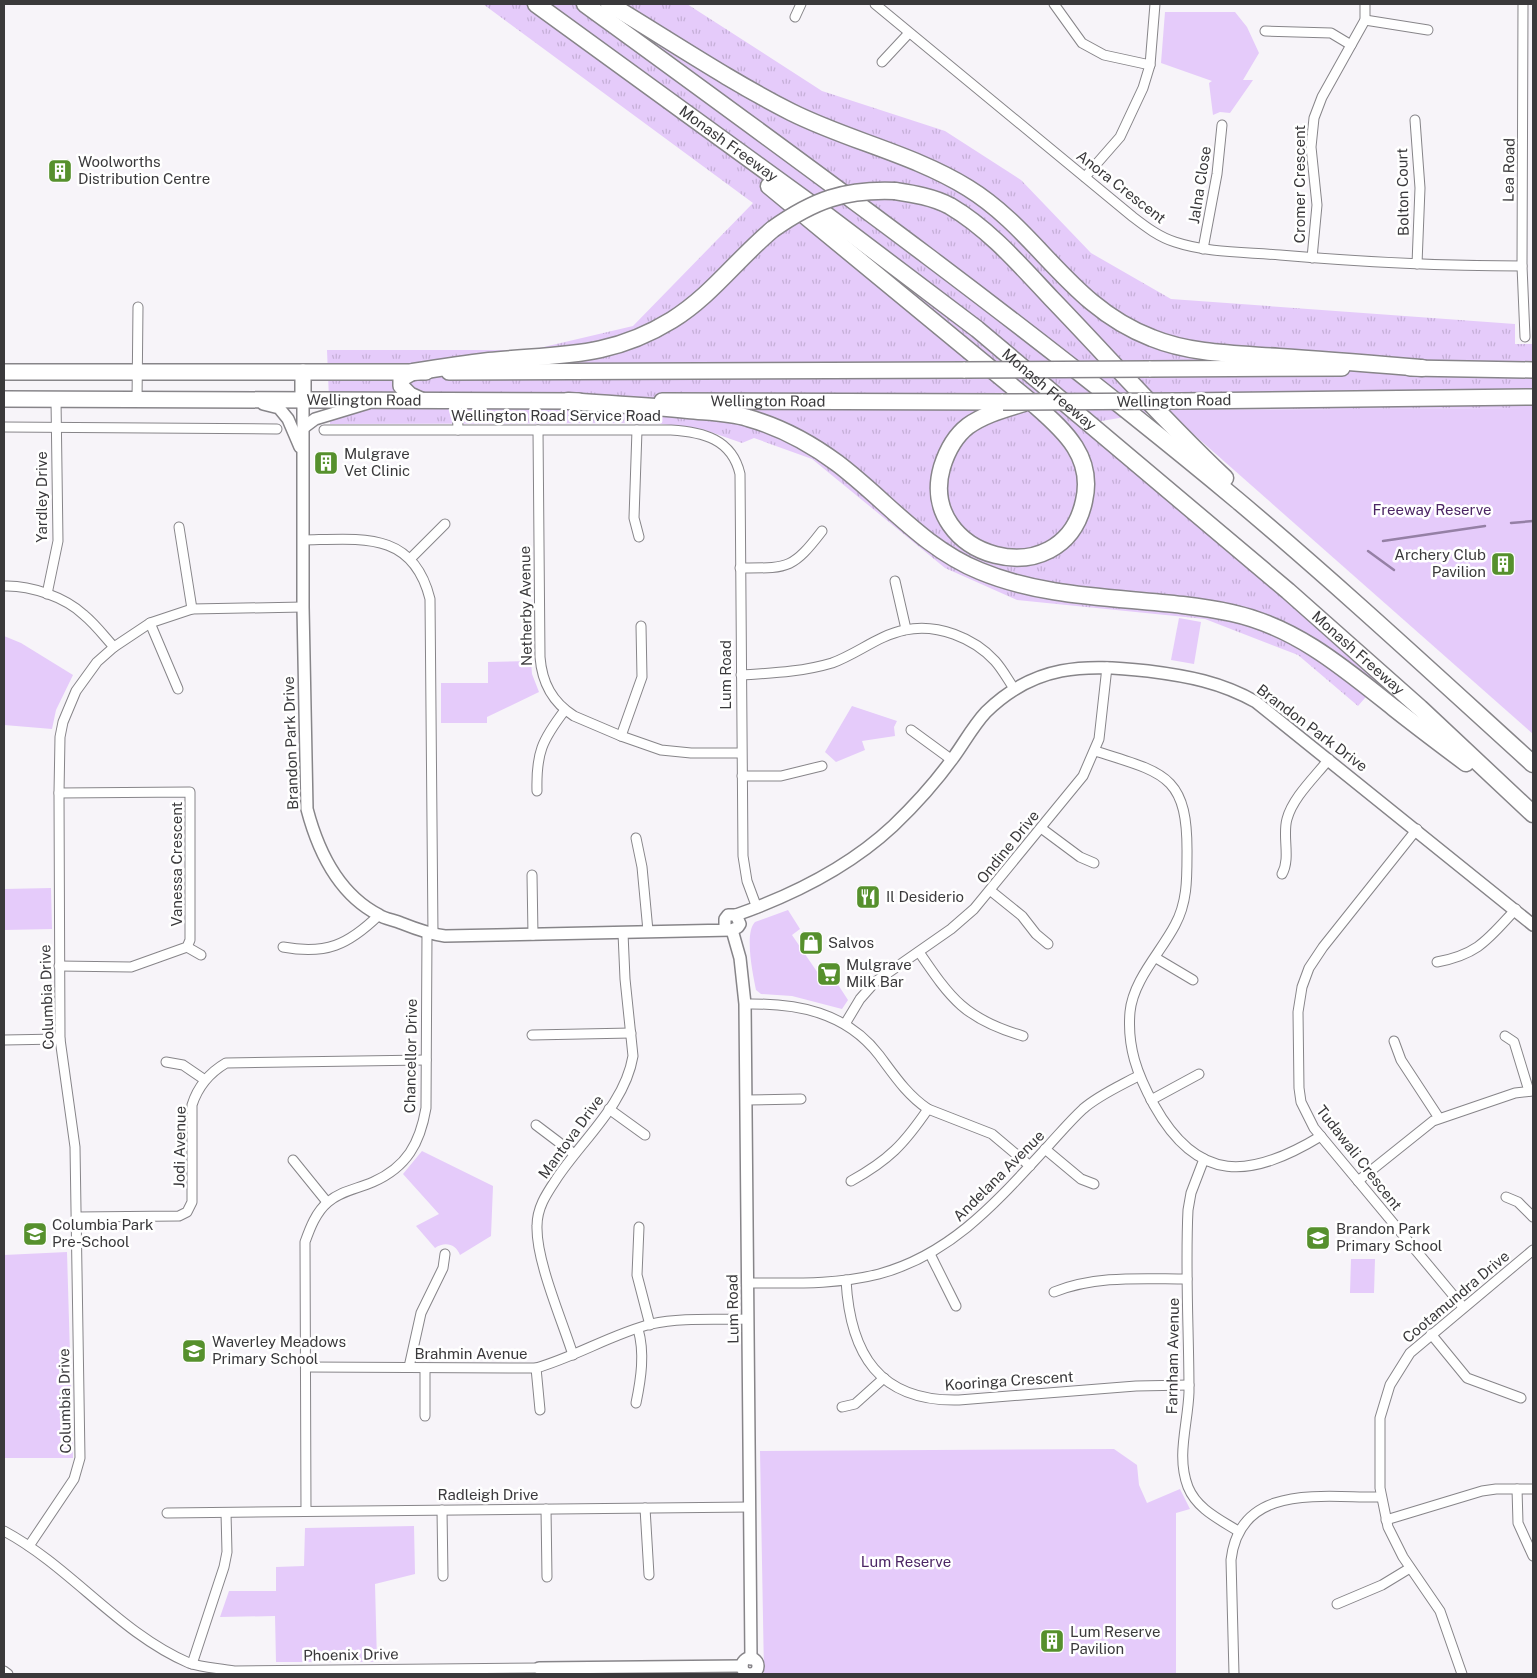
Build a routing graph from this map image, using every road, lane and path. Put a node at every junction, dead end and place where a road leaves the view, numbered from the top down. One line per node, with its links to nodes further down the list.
1 (536, 4): 19 (highway, Monash Freeway)
2 (585, 4): 67 (highway, Monash Freeway)
3 (609, 4): 29 (highway)
4 (801, 4): 10 (street)
5 (875, 4): 14 (street, Anora Crescent)
6 (1054, 4): 17 (street)
7 (1155, 4): 17 (street)
8 (1365, 4): 11 (street, Cromer Crescent)
9 (1523, 4): 18 (street, Lea Road)
10 (795, 17)
11 (1365, 20): 12 (street); 15 (street, Cromer Crescent)
12 (1428, 30)
13 (1265, 31): 15 (street)
14 (909, 33): 16 (street); 22 (street, Anora Crescent)
15 (1351, 45): 24 (street, Cromer Crescent)
16 (882, 62)
17 (1150, 65): 22 (street)
18 (1529, 81): 26 (street, Lea Road)
19 (670, 102): 46 (highway); 90 (highway, Monash Freeway)
20 (1415, 120): 25 (street, Bolton Court)
21 (1222, 125): 23 (street, Jalna Close)
22 (1086, 178): 23 (street, Anora Crescent)
23 (1203, 249): 24 (street, Anora Crescent)
24 (1312, 258): 25 (street, Anora Crescent)
25 (1417, 264): 26 (street, Anora Crescent)
26 (1522, 266): 28 (street, Lea Road)
27 (138, 307): 32 (street)
28 (1525, 337)
29 (1422, 368): 30 (highway, Wellington Road); 34 (highway, Wellington Road, bridge)
30 (1533, 370)
31 (4, 372): 32 (highway, Wellington Road)
32 (137, 372): 33 (highway, Wellington Road); 38 (street)
33 (303, 372): 34 (highway, Wellington Road); 44 (highway)
34 (413, 372): 41 (highway); 67 (highway, bridge)
35 (1533, 397): 45 (highway, Wellington Road, bridge)
36 (4, 399): 37 (highway, Wellington Road)
37 (56, 400): 38 (highway, Wellington Road); 48 (street, Yardley Drive)
38 (137, 401): 39 (highway, Wellington Road)
39 (254, 401): 44 (highway, Wellington Road); 56 (street)
40 (374, 401): 41 (highway, Wellington Road); 44 (highway, Wellington Road); 49 (street)
41 (425, 401): 42 (highway, Wellington Road)
42 (458, 401): 43 (highway, Wellington Road); 52 (street)
43 (568, 401): 46 (highway, Wellington Road); 90 (highway)
44 (303, 402): 49 (street, Brandon Park Drive)
45 (1027, 402): 46 (highway, bridge)
46 (1007, 405)
47 (4, 427): 48 (street)
48 (55, 427): 50 (street); 66 (street, Yardley Drive)
49 (302, 428): 56 (street, Brandon Park Drive)
50 (276, 429)
51 (324, 430): 52 (street, Wellington Road Service Road)
52 (458, 430): 53 (street, Wellington Road Service Road)
53 (538, 430): 54 (street, Wellington Road Service Road); 78 (street, Netherby Avenue)
54 (637, 430): 55 (street, Wellington Road Service Road); 60 (street)
55 (724, 444): 63 (street, Lum Road)
56 (302, 451): 61 (street, Brandon Park Drive)
57 (445, 524): 62 (street)
58 (179, 527): 69 (street)
59 (822, 531): 63 (street)
60 (639, 537)
61 (303, 540): 62 (street); 68 (street, Brandon Park Drive)
62 (411, 558): 105 (street, Chancellor Drive)
63 (740, 568): 75 (street, Lum Road)
64 (895, 581): 72 (street)
65 (4, 586): 66 (street)
66 (46, 594): 73 (street)
67 (1350, 597): 85 (highway, Monash Freeway)
68 (303, 607): 69 (street, Columbia Drive); 100 (street, Brandon Park Drive)
69 (192, 609): 70 (street, Columbia Drive)
70 (150, 622): 73 (street, Columbia Drive); 76 (street)
71 (641, 626): 80 (street)
72 (906, 629): 75 (street); 77 (street)
73 (114, 647): 89 (street, Columbia Drive)
74 (1107, 667): 77 (street, Brandon Park Drive); 81 (street, Ondine Drive); 83 (street, Brandon Park Drive)
75 (741, 675): 82 (street, Lum Road)
76 (178, 689)
77 (1015, 690): 84 (street, Brandon Park Drive)
78 (565, 710): 80 (street, Netherby Avenue); 88 (street)
79 (911, 730): 84 (street)
80 (621, 736): 82 (street, Netherby Avenue)
81 (1095, 751): 91 (street, Ondine Drive); 112 (street)
82 (741, 753): 87 (street, Lum Road)
83 (1329, 758): 92 (street, Brandon Park Drive); 95 (street)
84 (952, 760): 98 (street, Brandon Park Drive)
85 (1533, 764)
86 (822, 766): 87 (street)
87 (742, 776): 98 (street, Lum Road)
88 (537, 791)
89 (59, 793): 108 (street, Vanessa Crescent); 114 (street, Columbia Drive)
90 (1533, 814)
91 (1041, 828): 94 (street); 97 (street, Ondine Drive)
92 (1417, 829): 99 (street, Brandon Park Drive); 139 (street, Tudawali Crescent)
93 (636, 838): 103 (street)
94 (1094, 863)
95 (1282, 874)
96 (532, 875): 106 (street)
97 (990, 891): 107 (street); 110 (street, Ondine Drive)
98 (757, 908): 101 (street, Brandon Park Drive)
99 (1516, 909): 102 (street, Brandon Park Drive); 113 (street)
100 (379, 915): 105 (street, Brandon Park Drive); 109 (street)
101 (734, 923): 103 (street, Brandon Park Drive); 116 (street, Lum Road)
102 (1533, 925)
103 (648, 931): 104 (street, Brandon Park Drive)
104 (623, 933): 106 (street, Brandon Park Drive); 118 (street, Mantova Drive)
105 (430, 934): 106 (street, Brandon Park Drive); 125 (street, Chancellor Drive)
106 (533, 935)
107 (1048, 944)
108 (187, 947): 111 (street, Vanessa Crescent); 114 (street, Vanessa Crescent)
109 (283, 947)
110 (918, 952): 117 (street, Ondine Drive); 120 (street)
111 (201, 955)
112 (1156, 958): 115 (street); 128 (street)
113 (1437, 962)
114 (59, 966): 122 (street, Columbia Drive)
115 (1193, 980)
116 (745, 1004): 117 (street); 132 (street, Lum Road)
117 (845, 1024): 135 (street)
118 (631, 1033): 119 (street); 134 (street, Mantova Drive)
119 (532, 1035)
120 (1023, 1036)
121 (1505, 1036): 130 (street)
122 (60, 1039): 123 (street); 151 (street, Columbia Drive)
123 (4, 1040)
124 (1394, 1041): 136 (street)
125 (426, 1060): 129 (street, Jodi Avenue); 149 (street, Chancellor Drive)
126 (166, 1062): 129 (street)
127 (1199, 1074): 133 (street)
128 (1138, 1076): 133 (street); 140 (street, Andelana Avenue)
129 (205, 1080): 151 (street, Jodi Avenue)
130 (1531, 1091): 136 (street)
131 (801, 1099): 132 (street)
132 (746, 1100): 158 (street, Lum Road)
133 (1152, 1100): 142 (street)
134 (609, 1109): 138 (street); 141 (street, Mantova Drive)
135 (928, 1109): 144 (street); 145 (street)
136 (1439, 1118): 146 (street)
137 (536, 1125): 141 (street)
138 (645, 1135)
139 (1321, 1136): 142 (street); 146 (street, Tudawali Crescent)
140 (1046, 1149): 144 (street, Andelana Avenue); 147 (street)
141 (573, 1153): 166 (street, Mantova Drive)
142 (1204, 1159): 156 (street, Farnham Avenue)
143 (293, 1160): 149 (street)
144 (1030, 1166): 154 (street, Andelana Avenue)
145 (851, 1181)
146 (1358, 1181): 161 (street, Tudawali Crescent)
147 (1094, 1184)
148 (1506, 1197): 150 (street)
149 (327, 1202): 167 (street, Chancellor Drive)
150 (1533, 1216)
151 (76, 1217): 191 (street, Columbia Drive)
152 (639, 1227): 163 (street)
153 (445, 1254): 168 (street)
154 (930, 1254): 157 (street, Andelana Avenue); 160 (street)
155 (1532, 1254): 161 (street, Cootamundra Drive)
156 (1187, 1279): 159 (street); 172 (street, Farnham Avenue)
157 (846, 1280): 158 (street, Andelana Avenue); 171 (street, Kooringa Crescent)
158 (747, 1283): 162 (street, Lum Road)
159 (1054, 1292)
160 (956, 1306)
161 (1464, 1307): 165 (street, Cootamundra Drive)
162 (748, 1319): 163 (street, Brahmin Avenue); 181 (street, Lum Road)
163 (650, 1325): 164 (street, Brahmin Avenue)
164 (638, 1329): 166 (street, Brahmin Avenue); 174 (street)
165 (1431, 1334): 173 (street); 180 (street, Cootamundra Drive)
166 (573, 1355): 170 (street, Brahmin Avenue)
167 (306, 1367): 168 (street, Brahmin Avenue); 185 (street, Chancellor Drive)
168 (409, 1368): 169 (street, Brahmin Avenue)
169 (425, 1368): 170 (street, Brahmin Avenue); 177 (street)
170 (536, 1368): 176 (street)
171 (884, 1378): 172 (street, Kooringa Crescent); 175 (street)
172 (1189, 1385): 189 (street, Farnham Avenue)
173 (1521, 1398)
174 (636, 1403)
175 (842, 1407)
176 (540, 1410)
177 (425, 1416)
178 (1517, 1489): 179 (street); 188 (street); 192 (street)
179 (1533, 1489)
180 (1380, 1497): 188 (street, Cootamundra Drive); 189 (street)
181 (750, 1507): 182 (street, Radleigh Drive); 198 (street, Lum Road)
182 (645, 1508): 183 (street, Radleigh Drive); 194 (street)
183 (546, 1509): 184 (street, Radleigh Drive); 196 (street)
184 (442, 1510): 185 (street, Radleigh Drive); 195 (street)
185 (306, 1511): 187 (street, Radleigh Drive)
186 (168, 1513): 187 (street, Radleigh Drive)
187 (226, 1513): 199 (street)
188 (1386, 1520): 193 (street, Cootamundra Drive)
189 (1238, 1531): 205 (street)
190 (4, 1532): 191 (street, Phoenix Drive)
191 (29, 1546): 199 (street, Phoenix Drive)
192 (1533, 1556)
193 (1410, 1568): 197 (street); 206 (street, Cootamundra Drive)
194 (648, 1575)
195 (444, 1576)
196 (547, 1578)
197 (1337, 1604)
198 (746, 1663): 200 (street, Phoenix Drive); 204 (street, Lum Road)
199 (192, 1664): 202 (street, Phoenix Drive)
200 (539, 1668): 202 (street, Phoenix Drive)
201 (4, 1670): 203 (street)
202 (321, 1672)
203 (8, 1674)
204 (752, 1674)
205 (1234, 1674)
206 (1462, 1674)

